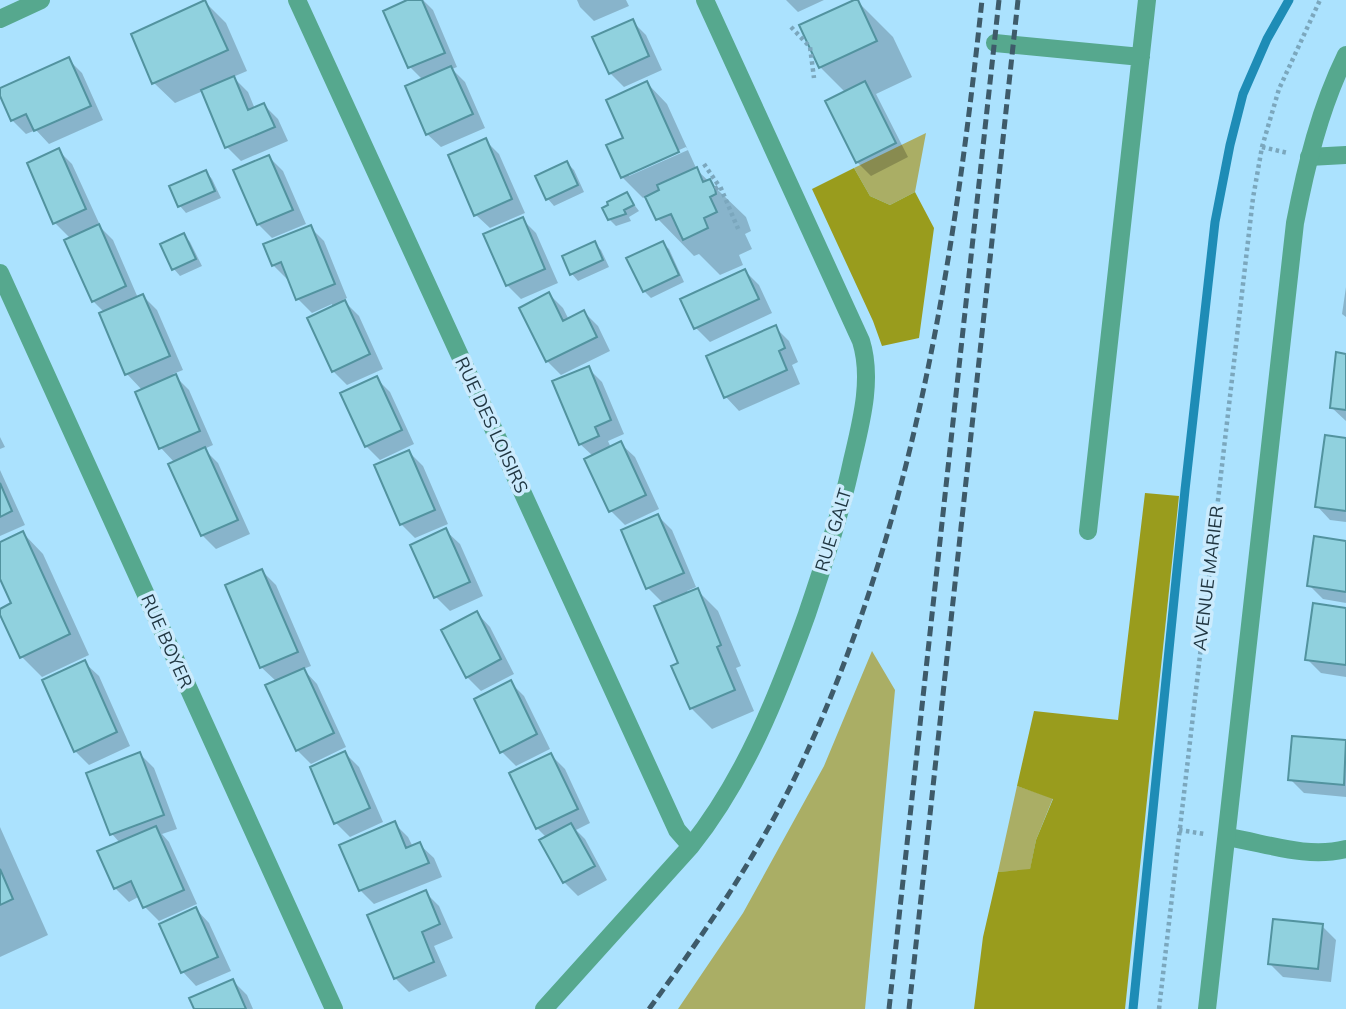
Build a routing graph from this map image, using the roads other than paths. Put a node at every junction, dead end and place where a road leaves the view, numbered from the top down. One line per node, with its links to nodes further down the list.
1 (41, 0): 5 (street)
2 (297, 0): 14 (street, RUE DES LOISIRS)
3 (705, 0): 14 (street, RUE GALT)
4 (1147, 0): 8 (street)
5 (0, 19)
6 (995, 44): 8 (street)
7 (1346, 55): 9 (street)
8 (1141, 57): 12 (street)
9 (1300, 155): 10 (street); 13 (street)
10 (1346, 155)
11 (0, 273): 16 (street, RUE BOYER)
12 (1088, 531)
13 (1227, 837): 15 (street); 18 (street)
14 (691, 846): 17 (street, RUE GALT)
15 (1346, 849)
16 (334, 1009)
17 (544, 1009)
18 (1207, 1009)

